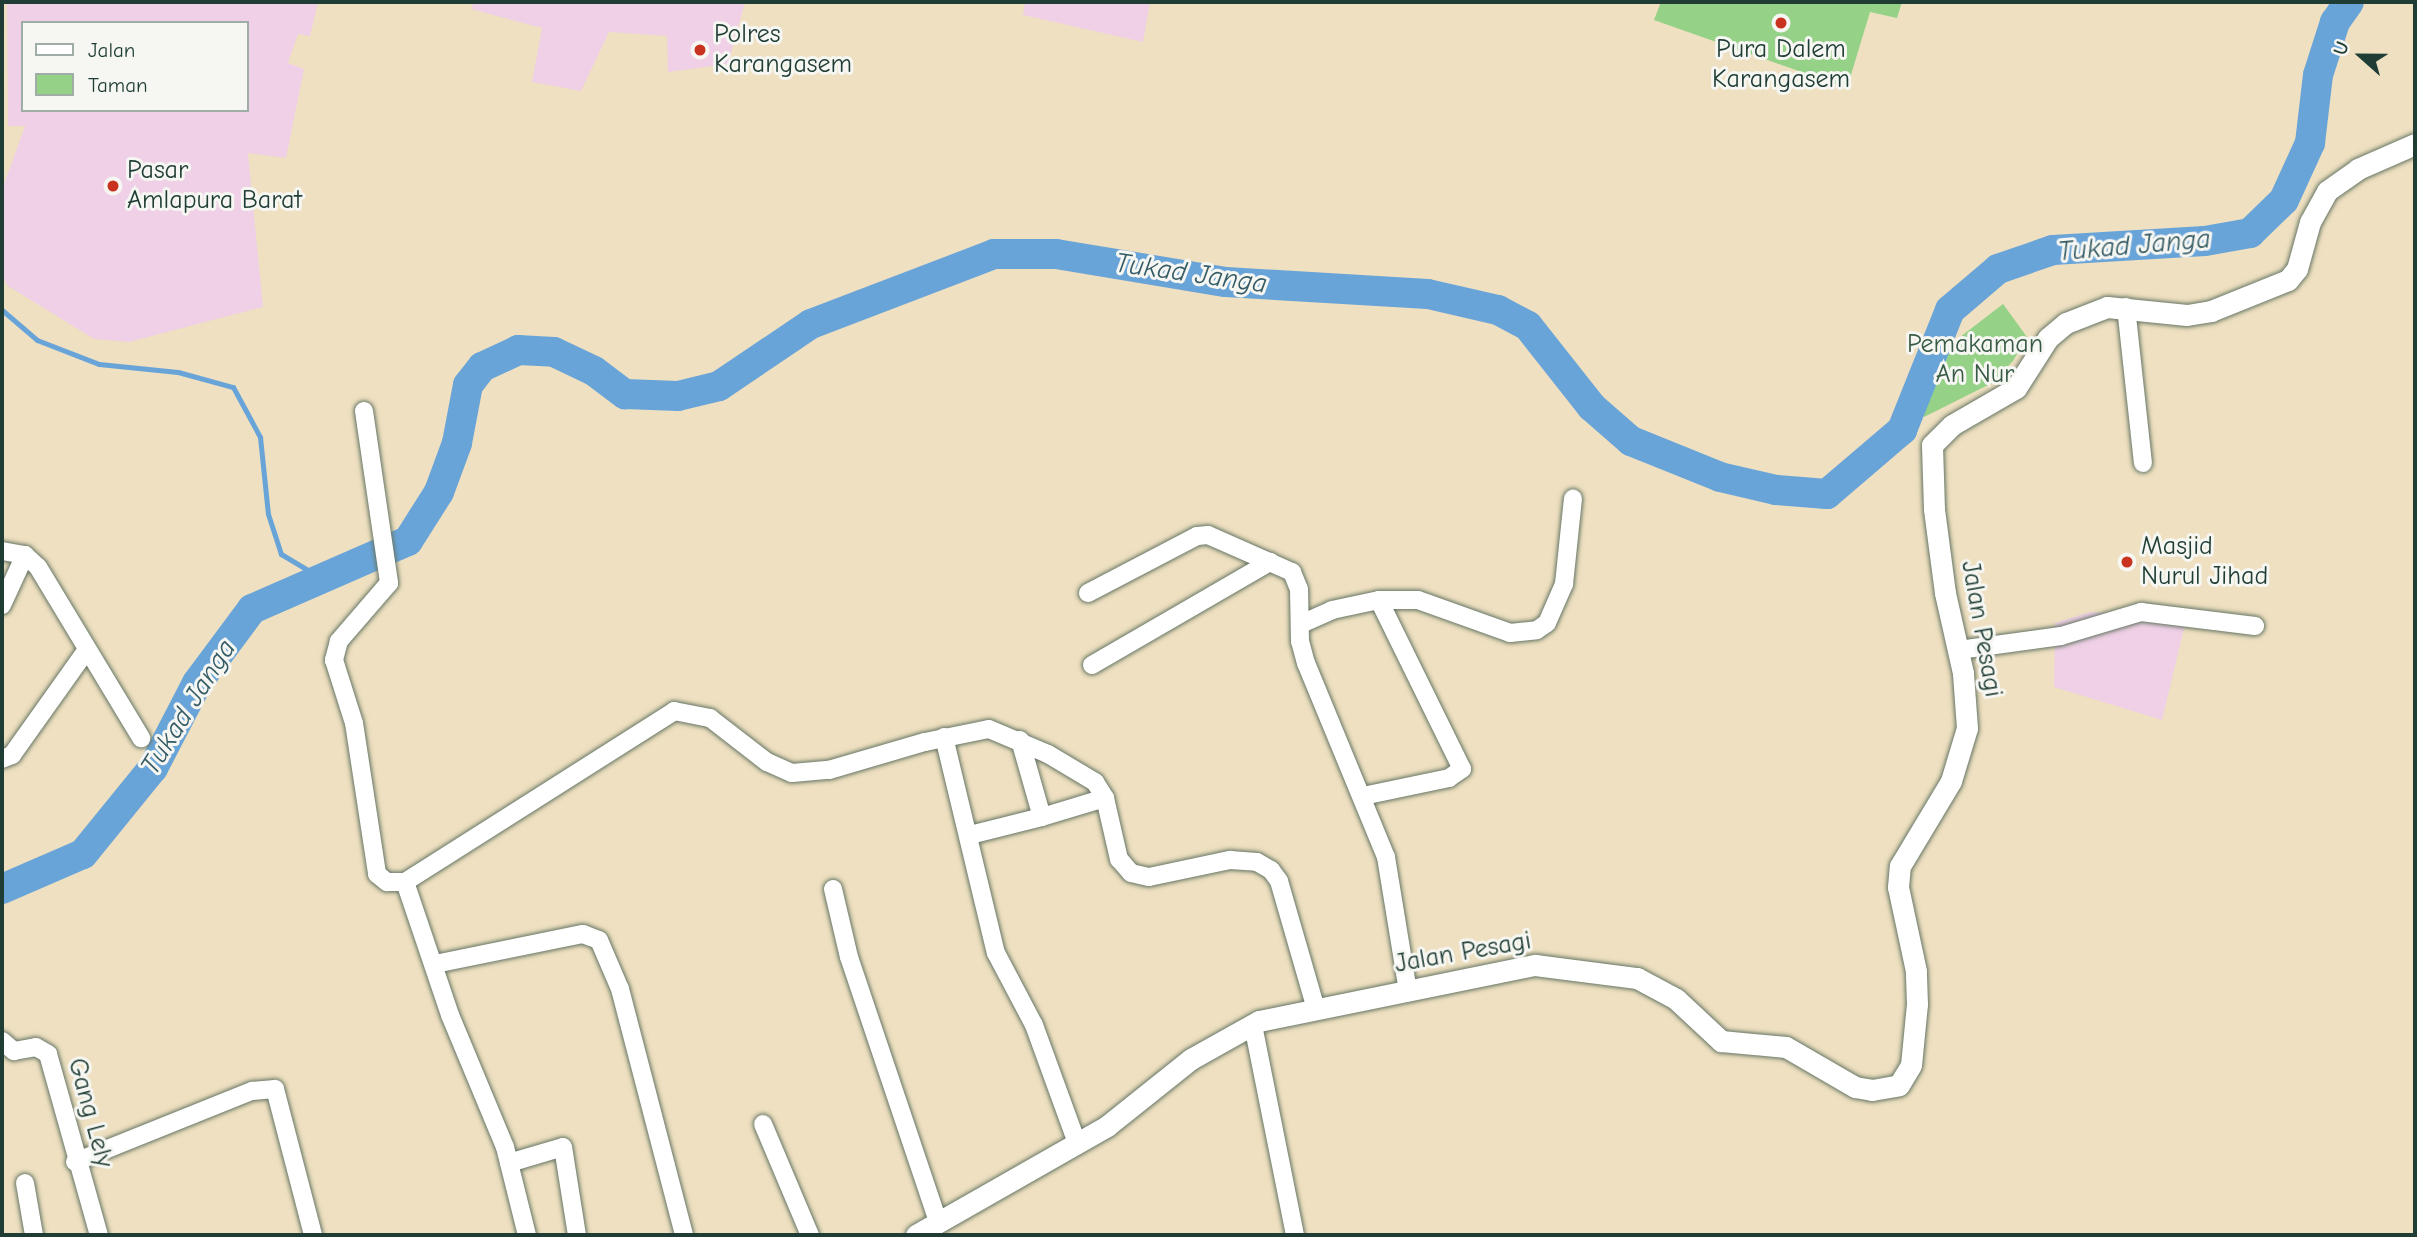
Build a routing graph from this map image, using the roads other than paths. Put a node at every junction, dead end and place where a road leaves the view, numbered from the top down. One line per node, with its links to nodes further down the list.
1 (2415, 144): 2 (street, Jalan Pesagi)
2 (2126, 307): 4 (street); 14 (street, Jalan Pesagi)
3 (363, 411): 25 (street)
4 (2143, 463)
5 (1573, 498): 10 (street)
6 (2, 551): 7 (street)
7 (24, 555): 11 (street); 15 (street)
8 (1270, 562): 9 (street); 12 (street); 16 (street)
9 (1088, 593)
10 (1379, 600): 12 (street); 21 (street)
11 (2, 605)
12 (1301, 624): 21 (street)
13 (2255, 626): 14 (street)
14 (1959, 650): 28 (street, Jalan Pesagi)
15 (86, 651): 18 (street); 20 (street)
16 (1092, 665)
17 (944, 737): 19 (street); 24 (street); 25 (street)
18 (141, 738)
19 (1020, 740): 22 (street); 23 (street)
20 (2, 759)
21 (1363, 796): 28 (street)
22 (1105, 797): 23 (street); 29 (street)
23 (1042, 817): 24 (street)
24 (970, 835): 33 (street)
25 (405, 882): 27 (street)
26 (833, 889): 37 (street)
27 (435, 964): 35 (street); 43 (street)
28 (1408, 992): 29 (street, Jalan Pesagi)
29 (1316, 1009): 30 (street, Jalan Pesagi)
30 (1253, 1025): 33 (street, Jalan Pesagi); 46 (street)
31 (2, 1041): 34 (street, Gang Lely)
32 (763, 1124): 44 (street)
33 (1077, 1143): 37 (street, Jalan Pesagi)
34 (75, 1162): 39 (street, Gang Lely); 40 (street)
35 (509, 1163): 41 (street); 42 (street)
36 (24, 1183): 38 (street)
37 (938, 1222): 45 (street, Jalan Pesagi)
38 (34, 1235)
39 (99, 1235)
40 (313, 1235)
41 (527, 1235)
42 (577, 1235)
43 (684, 1235)
44 (810, 1235)
45 (916, 1235)
46 (1295, 1235)

